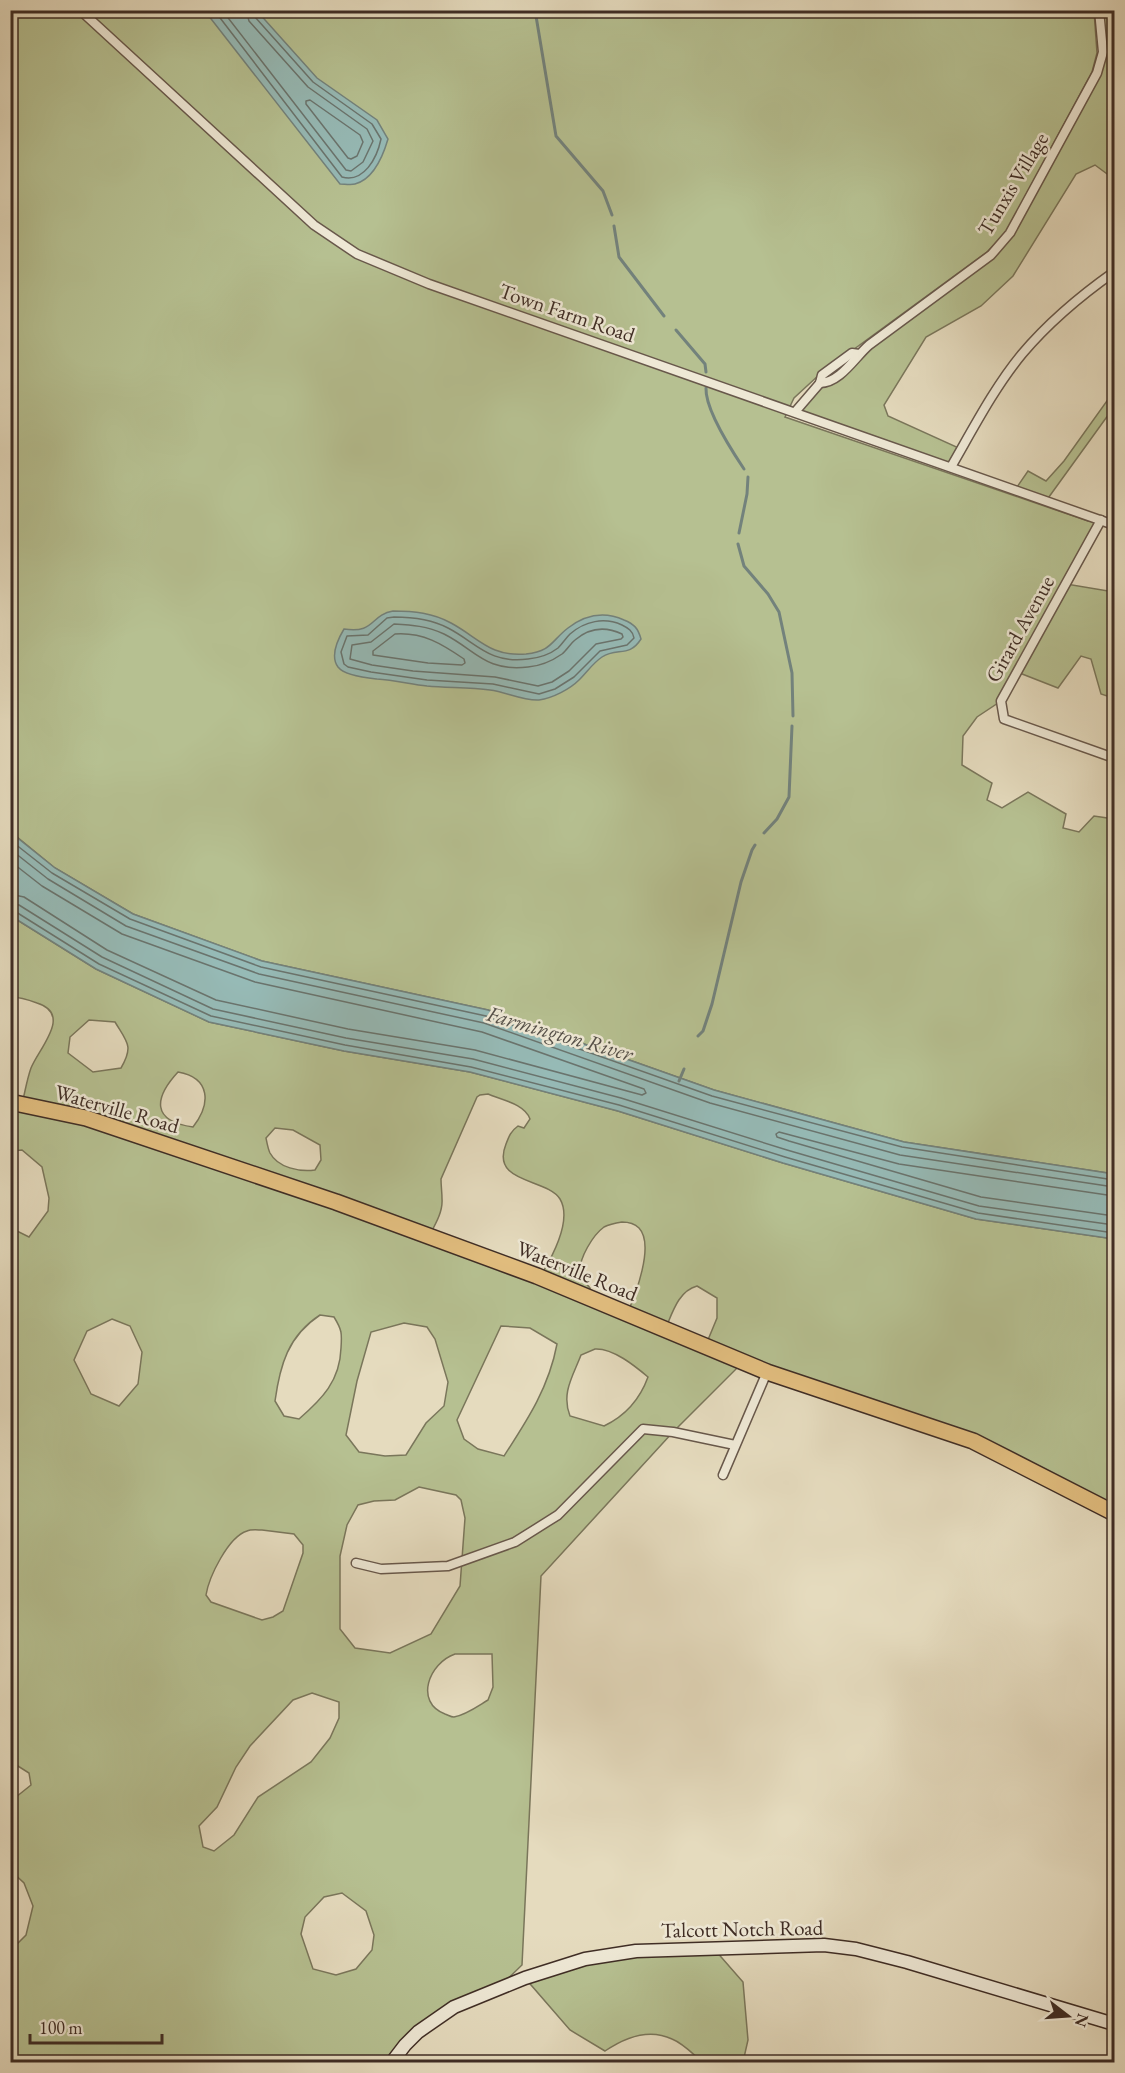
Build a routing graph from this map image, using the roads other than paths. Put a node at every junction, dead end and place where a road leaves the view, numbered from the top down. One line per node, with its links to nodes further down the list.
1 (80, 10): 4 (street, Town Farm Road)
2 (1099, 10): 4 (street, Tunxis Village)
3 (1114, 272): 5 (street)
4 (795, 412): 5 (street, Town Farm Road)
5 (951, 467): 6 (street, Town Farm Road)
6 (1101, 520): 7 (street, Town Farm Road); 8 (street, Girard Avenue)
7 (1114, 525)
8 (1114, 758)
9 (10, 1102): 10 (highway, Waterville Road)
10 (767, 1372): 11 (street); 13 (highway, Waterville Road)
11 (735, 1445): 12 (street); 14 (street)
12 (723, 1475)
13 (1114, 1513)
14 (356, 1563)
15 (1114, 2024): 16 (street, Talcott Notch Road)
16 (392, 2062)

